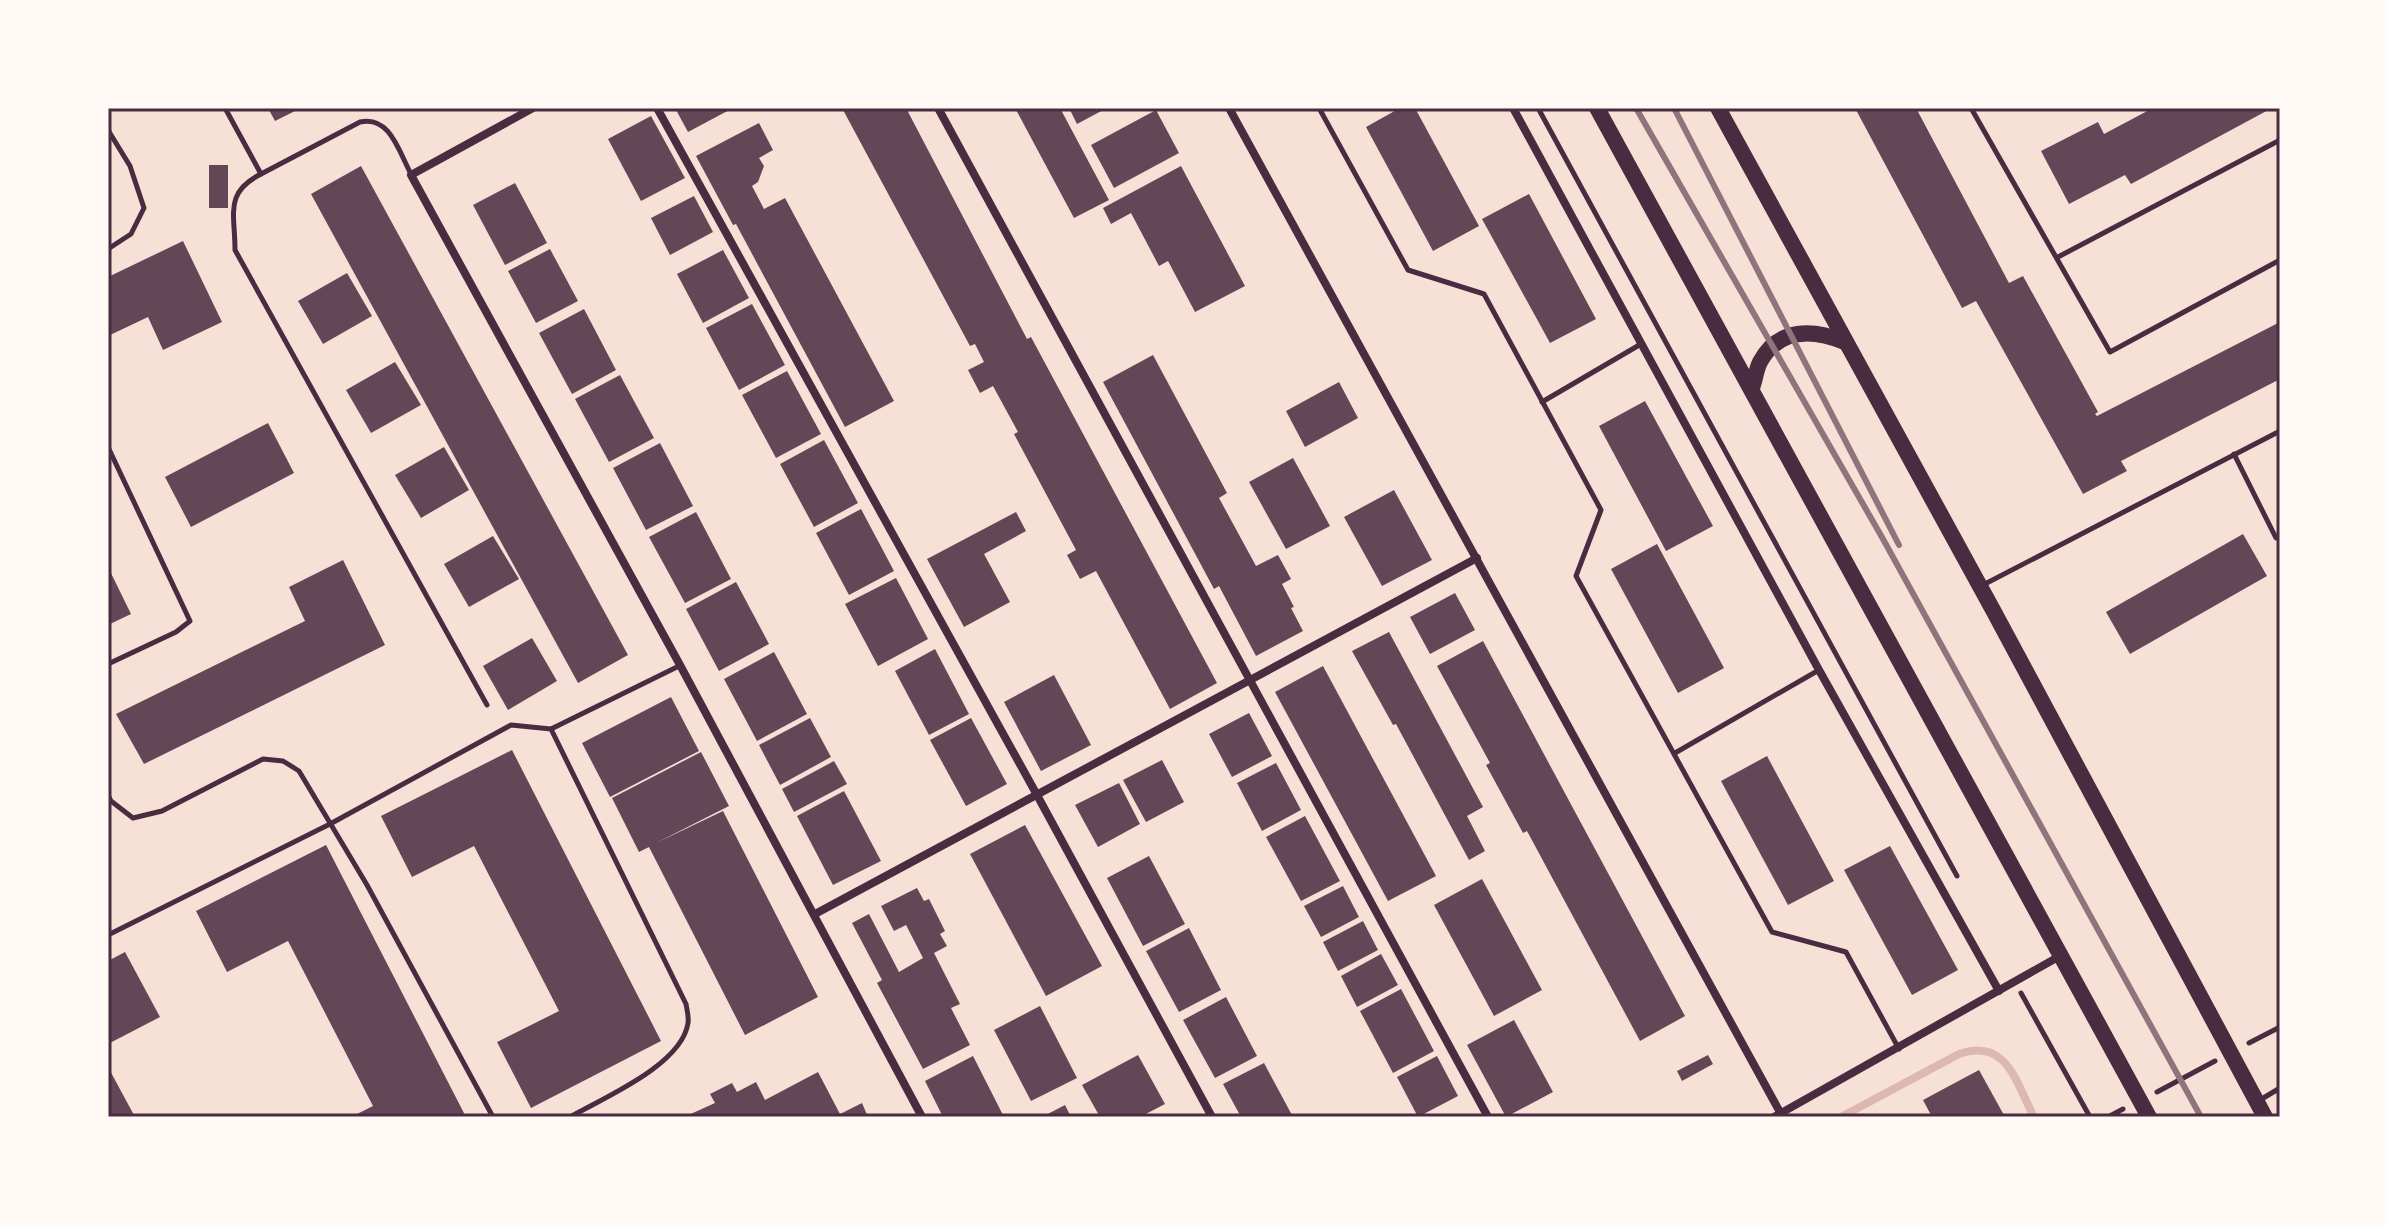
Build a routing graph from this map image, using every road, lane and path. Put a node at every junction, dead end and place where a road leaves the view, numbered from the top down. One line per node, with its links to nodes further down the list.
1 (225, 108): 14 (lane)
2 (533, 108): 15 (street)
3 (657, 108): 37 (street)
4 (938, 108): 32 (street)
5 (1229, 108): 27 (street)
6 (1319, 108): 22 (lane)
7 (1513, 108): 20 (street)
8 (1538, 108): 39 (path)
9 (1597, 108): 21 (main road)
10 (1718, 108): 19 (main road)
11 (1971, 108): 17 (lane)
12 (108, 130): 16 (lane)
13 (2280, 140): 17 (lane)
14 (261, 174): 15 (lane); 33 (lane)
15 (411, 175): 30 (street)
16 (108, 249)
17 (2058, 257): 18 (lane)
18 (2280, 260)
19 (1845, 342): 21 (main road); 28 (main road)
20 (1641, 344): 22 (lane); 31 (street)
21 (1752, 388): 42 (main road)
22 (1542, 402): 35 (lane)
23 (2280, 431): 25 (lane)
24 (108, 447): 29 (lane)
25 (2234, 454): 26 (lane); 28 (lane)
26 (2280, 536)
27 (1477, 558): 32 (street); 51 (street)
28 (1981, 586): 47 (main road)
29 (108, 664)
30 (680, 665): 34 (lane); 40 (street)
31 (1819, 670): 35 (lane); 44 (street)
32 (1249, 680): 37 (street); 56 (street)
33 (487, 705)
34 (551, 729): 38 (lane); 53 (lane)
35 (1675, 753): 46 (lane)
36 (108, 795): 38 (lane)
37 (1037, 795): 40 (street); 55 (street)
38 (330, 824): 41 (lane); 52 (lane)
39 (1962, 885)
40 (815, 914): 54 (street)
41 (108, 935)
42 (2060, 956): 43 (street); 49 (main road)
43 (2015, 982): 44 (street); 57 (path)
44 (1999, 991): 46 (street)
45 (2280, 1027): 47 (path)
46 (1899, 1049): 51 (street)
47 (2231, 1053): 49 (path); 50 (main road)
48 (2280, 1088): 50 (lane)
49 (2140, 1101): 58 (path); 59 (main road)
50 (2257, 1101): 60 (main road)
51 (1777, 1116)
52 (493, 1117)
53 (570, 1117)
54 (922, 1117)
55 (1212, 1117)
56 (1488, 1117)
57 (2090, 1117)
58 (2108, 1117)
59 (2149, 1117)
60 (2265, 1117)

